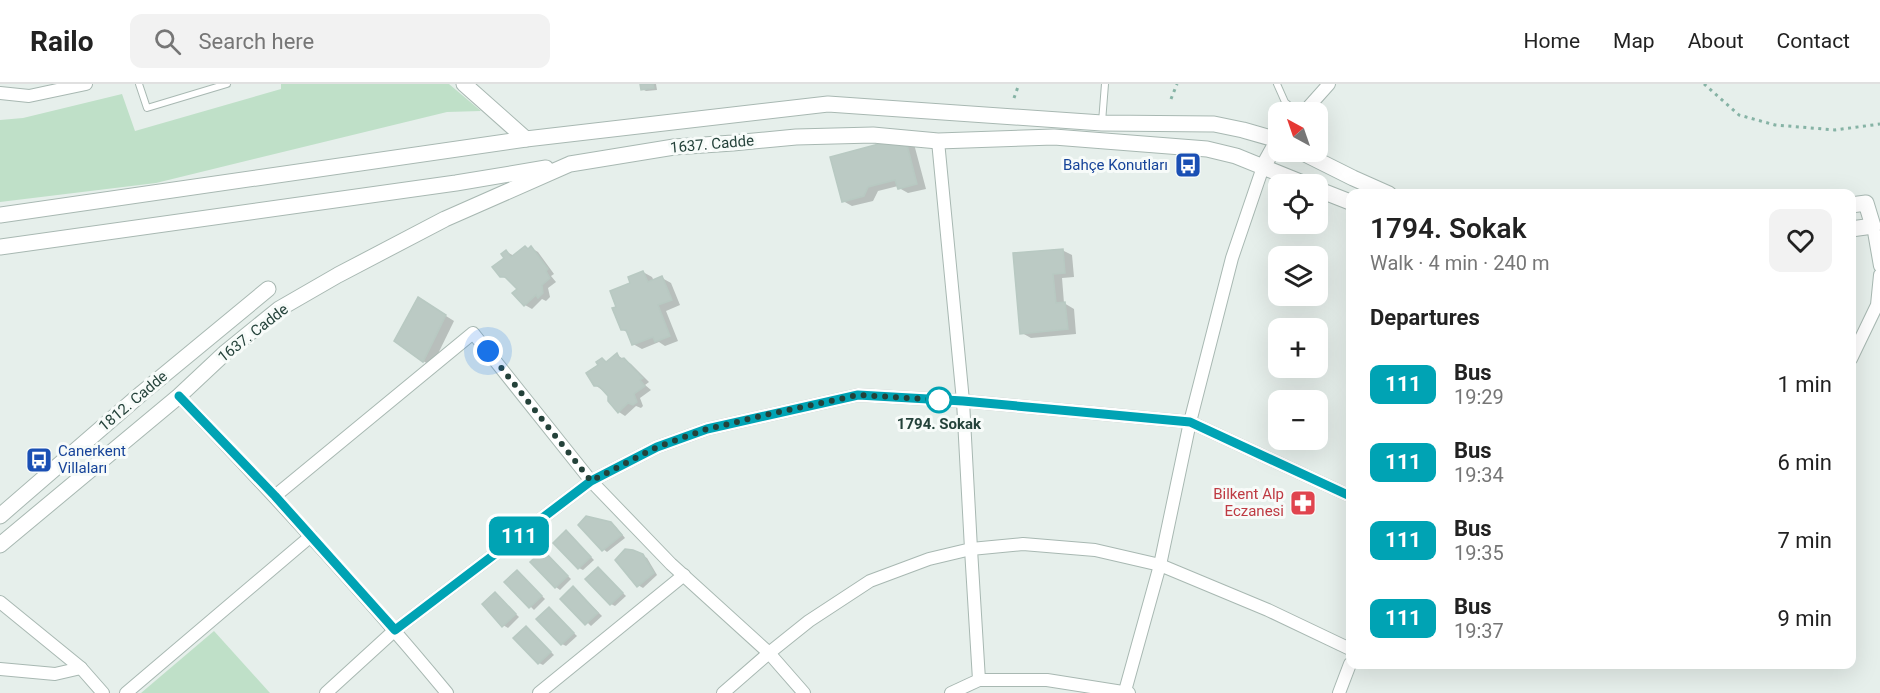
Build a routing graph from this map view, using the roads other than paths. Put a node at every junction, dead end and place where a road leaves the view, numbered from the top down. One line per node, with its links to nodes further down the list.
1 (86, 84): 8 (street)
2 (139, 84): 3 (lane)
3 (227, 84)
4 (464, 84): 14 (street)
5 (1105, 84): 12 (lane)
6 (1277, 84): 10 (lane)
7 (1329, 84): 11 (street)
8 (58, 87): 9 (street)
9 (0, 93)
10 (1285, 102)
11 (1313, 102)
12 (1102, 123): 13 (street, 1637. Cadde); 14 (street, 1637. Cadde)
13 (1268, 137)
14 (526, 139): 25 (street, 1637. Cadde)
15 (938, 141): 18 (street, 1637. Cadde); 19 (street, 1637. Cadde); 35 (street)
16 (1268, 158): 19 (street)
17 (1321, 162): 21 (street)
18 (570, 164): 28 (street); 34 (street, 1637. Cadde)
19 (1263, 167): 20 (street, 1637. Cadde); 36 (street)
20 (1280, 174)
21 (1378, 189)
22 (1328, 193): 23 (street)
23 (1346, 200)
24 (1859, 204): 26 (street)
25 (0, 215)
26 (1873, 226): 27 (street); 29 (street)
27 (1856, 228)
28 (0, 247)
29 (1880, 266)
30 (1880, 275): 32 (street)
31 (268, 289): 33 (street, 1812. Cadde)
32 (1856, 349)
33 (162, 377): 34 (street); 40 (street, 1812. Cadde)
34 (179, 396): 39 (street); 42 (street, 1812. Cadde)
35 (963, 401): 36 (street); 37 (street); 43 (street)
36 (1190, 422): 38 (street); 44 (street)
37 (591, 481): 39 (street); 45 (street); 47 (street)
38 (1346, 494)
39 (275, 496): 41 (street)
40 (0, 516)
41 (311, 536): 47 (street); 56 (street)
42 (0, 544)
43 (971, 549): 44 (street); 49 (street); 53 (street)
44 (1160, 565): 48 (street); 54 (street)
45 (684, 575): 49 (street); 59 (street)
46 (0, 602): 50 (street)
47 (395, 630): 57 (street); 58 (street)
48 (1346, 648)
49 (769, 653): 60 (street); 61 (street)
50 (81, 668): 51 (street); 55 (street)
51 (0, 669)
52 (1348, 669): 63 (street)
53 (979, 680): 54 (street); 62 (street)
54 (1127, 692)
55 (103, 693)
56 (126, 693)
57 (326, 693)
58 (447, 693)
59 (539, 693)
60 (723, 693)
61 (804, 693)
62 (951, 693)
63 (1339, 693)

